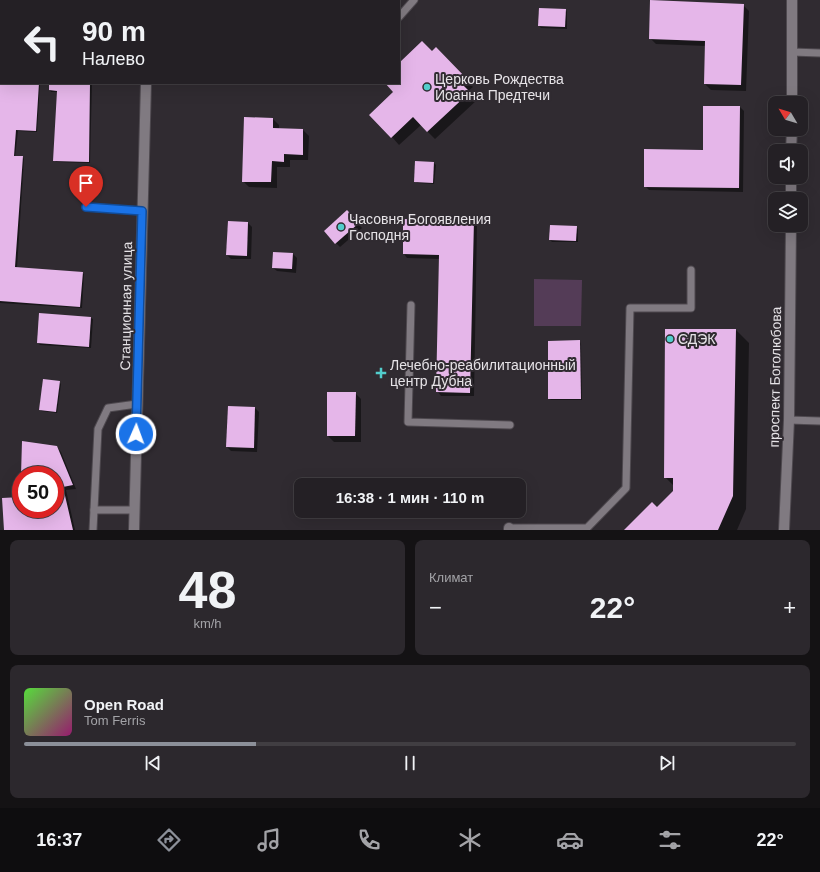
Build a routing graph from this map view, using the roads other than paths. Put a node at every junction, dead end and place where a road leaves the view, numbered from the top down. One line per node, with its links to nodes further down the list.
1 (414, 0): 3 (lane)
2 (792, 0): 4 (main road)
3 (400, 16)
4 (792, 52): 5 (lane); 7 (main road)
5 (820, 53)
6 (146, 84): 9 (main road, Станционная улица)
7 (792, 96)
8 (86, 207): 9 (lane)
9 (142, 211): 13 (main road, Станционная улица)
10 (791, 232): 14 (main road, проспект Боголюбова)
11 (691, 270): 19 (lane)
12 (411, 305): 16 (lane)
13 (137, 404): 17 (lane); 18 (main road, Станционная улица)
14 (789, 420): 15 (lane); 22 (main road, проспект Боголюбова)
15 (820, 421)
16 (510, 425)
17 (94, 510): 18 (lane); 20 (lane)
18 (134, 510): 21 (main road, Станционная улица)
19 (509, 529)
20 (93, 530)
21 (134, 530)
22 (784, 530)

